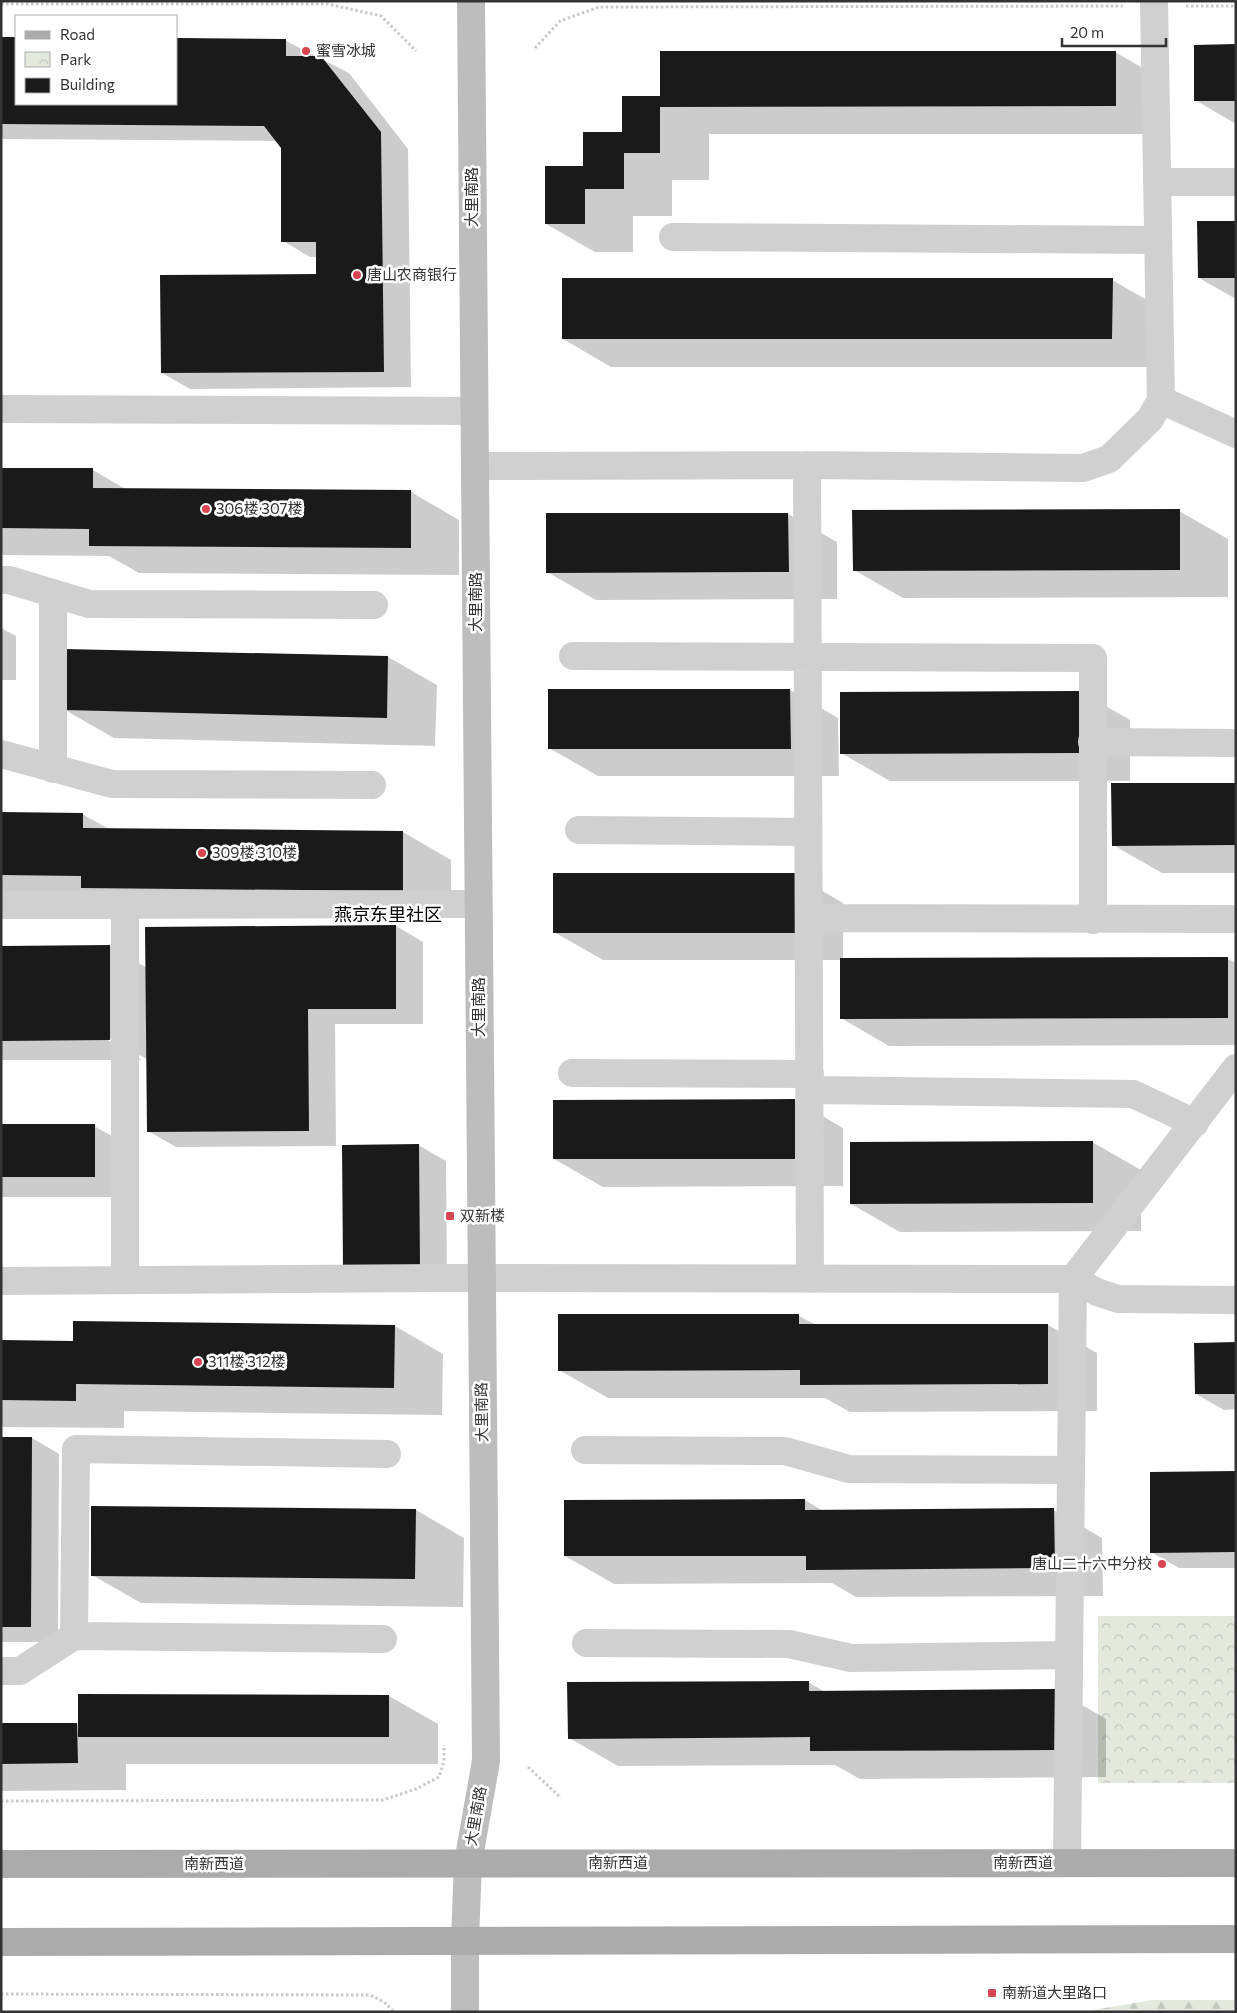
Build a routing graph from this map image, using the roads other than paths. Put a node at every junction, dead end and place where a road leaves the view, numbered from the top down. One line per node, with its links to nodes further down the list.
1 (472, 1): 9 (street, 大里南路)
2 (1154, 4): 3 (street)
3 (1157, 182): 4 (street); 6 (street)
4 (1236, 182)
5 (672, 238): 6 (street)
6 (1158, 240): 7 (street)
7 (1161, 400): 10 (street); 11 (street)
8 (1, 409): 9 (street)
9 (474, 411): 12 (street, 大里南路)
10 (1236, 434)
11 (807, 465): 12 (street); 17 (street)
12 (475, 466): 35 (street, 大里南路)
13 (1, 580): 14 (street)
14 (52, 593): 15 (street); 21 (street)
15 (374, 605)
16 (573, 656): 17 (street)
17 (808, 657): 18 (street); 24 (street)
18 (1092, 742): 19 (street); 30 (street)
19 (1236, 743)
20 (1, 754): 21 (street)
21 (52, 769): 22 (street)
22 (372, 785)
23 (579, 830): 24 (street)
24 (808, 832): 28 (street)
25 (468, 904): 27 (street)
26 (1, 905): 27 (street)
27 (125, 905): 38 (street)
28 (809, 918): 30 (street); 33 (street)
29 (1236, 919): 30 (street)
30 (1093, 920)
31 (1236, 1068): 34 (street)
32 (572, 1073): 33 (street)
33 (810, 1082): 34 (street); 36 (street)
34 (1195, 1123): 37 (street)
35 (481, 1278): 36 (street); 38 (street); 49 (street, 大里南路)
36 (810, 1279): 37 (street)
37 (1073, 1279): 40 (street); 43 (street)
38 (125, 1280): 39 (street)
39 (1, 1281)
40 (1236, 1300)
41 (585, 1450): 43 (street)
42 (388, 1454): 44 (street)
43 (1071, 1470): 47 (street)
44 (74, 1636): 45 (street); 48 (street)
45 (383, 1639)
46 (586, 1643): 47 (street)
47 (1069, 1655): 50 (street)
48 (1, 1671)
49 (468, 1863): 50 (main road, 南新西道); 51 (main road, 南新西道); 54 (street, 大里南路)
50 (1067, 1863): 52 (main road, 南新西道)
51 (1, 1864)
52 (1236, 1864)
53 (1236, 1939): 54 (main road)
54 (465, 1940): 55 (main road); 56 (street, 大里南路)
55 (1, 1942)
56 (466, 2012)

